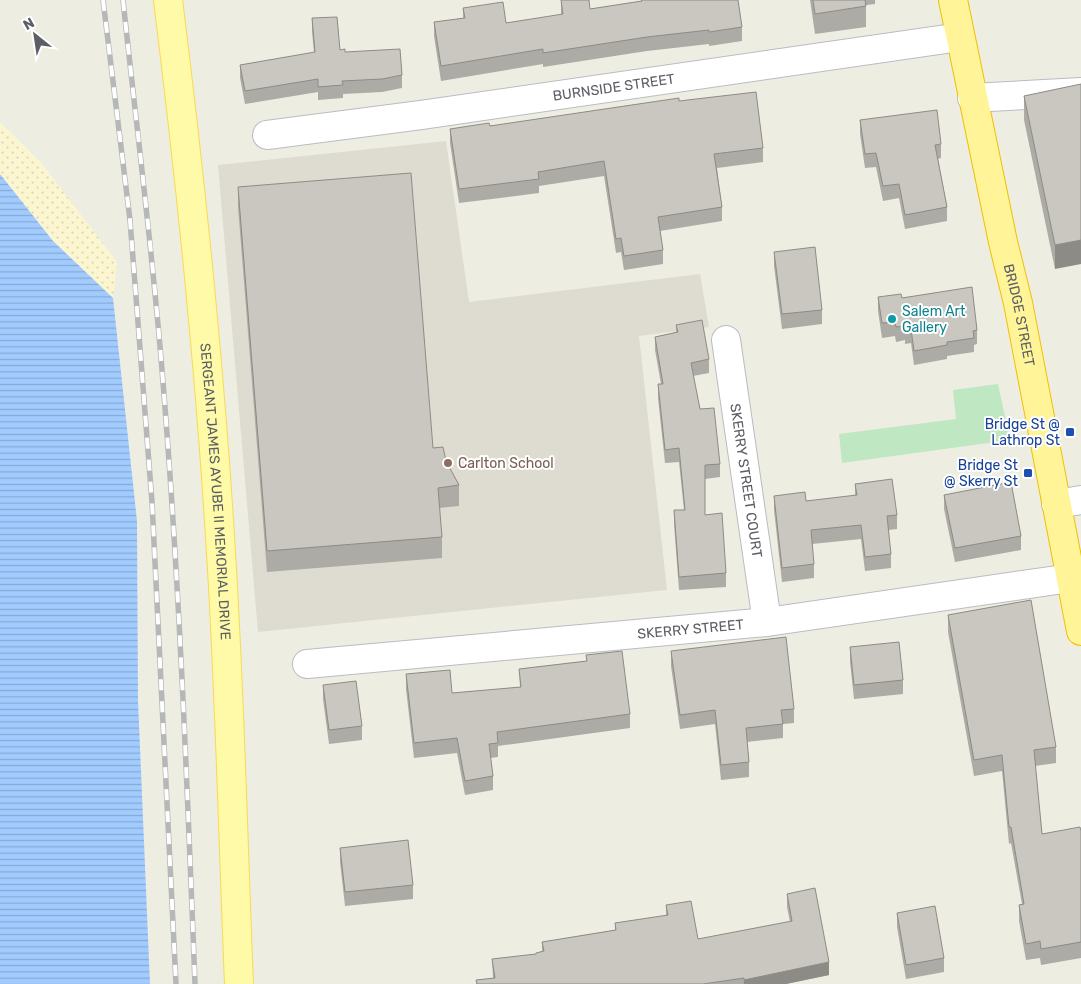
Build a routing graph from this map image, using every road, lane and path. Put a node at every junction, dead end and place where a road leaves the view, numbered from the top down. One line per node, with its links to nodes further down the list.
1 (168, 0): 13 (main road, SERGEANT JAMES AYUBE II MEMORIAL DRIVE)
2 (953, 0): 3 (highway, BRIDGE STREET)
3 (960, 37): 5 (highway, BRIDGE STREET); 6 (street, BURNSIDE STREET)
4 (1081, 92): 5 (street)
5 (972, 98): 8 (highway, BRIDGE STREET)
6 (267, 135)
7 (726, 340): 10 (street, SKERRY STREET COURT)
8 (1069, 502): 9 (highway, BRIDGE STREET)
9 (1071, 578): 10 (street, SKERRY STREET); 11 (highway, BRIDGE STREET)
10 (767, 622): 12 (street, SKERRY STREET)
11 (1081, 631)
12 (307, 664)
13 (239, 984)

